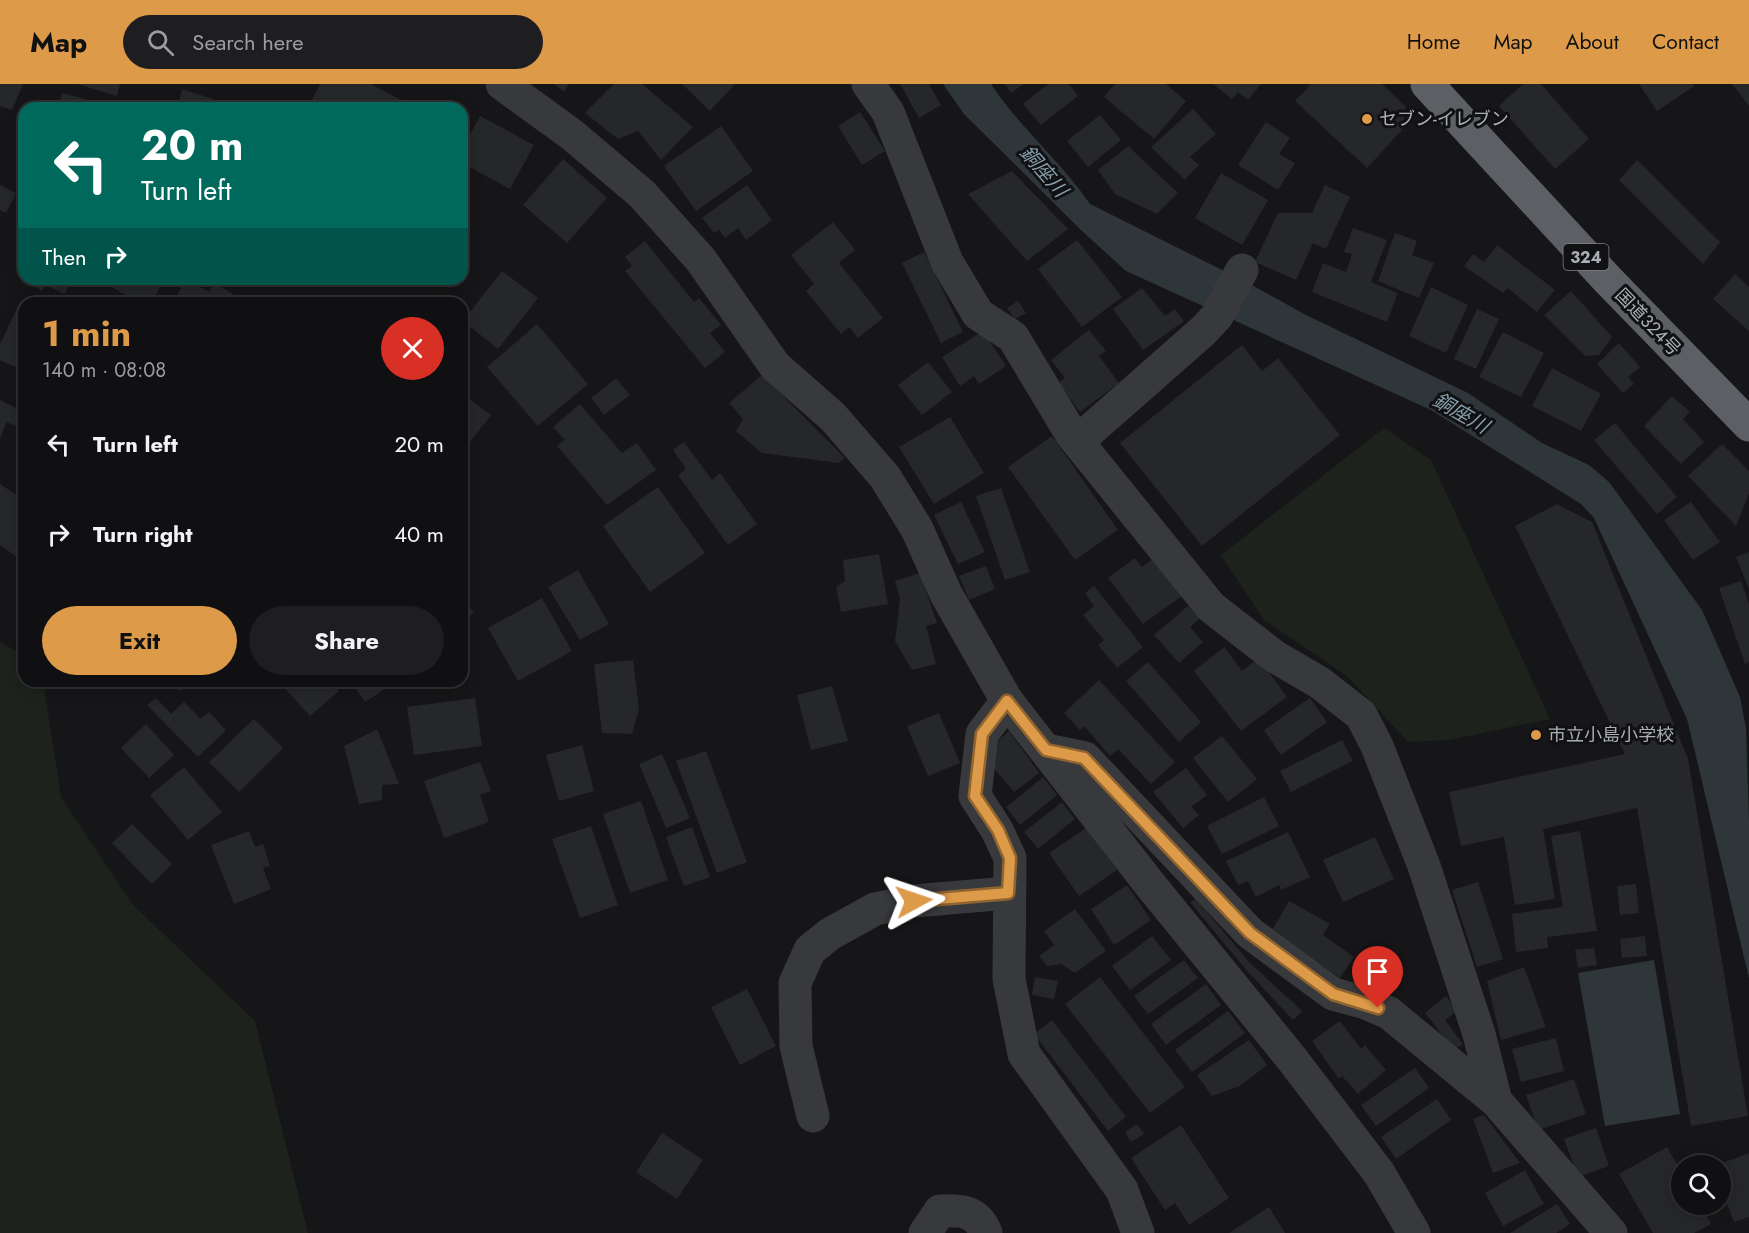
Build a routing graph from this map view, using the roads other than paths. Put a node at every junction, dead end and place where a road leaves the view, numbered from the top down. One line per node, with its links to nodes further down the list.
1 (502, 84): 7 (street)
2 (868, 84): 6 (street)
3 (1427, 84): 5 (highway, 国道324号 / 324)
4 (1239, 274): 6 (street)
5 (1749, 425)
6 (1078, 441): 10 (street)
7 (1007, 701): 8 (street); 9 (street)
8 (1046, 750): 10 (street); 15 (street)
9 (1008, 893): 11 (street); 14 (street)
10 (1496, 1101): 16 (street)
11 (813, 1116)
12 (925, 1233): 13 (street)
13 (986, 1233)
14 (1138, 1233)
15 (1414, 1233)
16 (1611, 1233)

